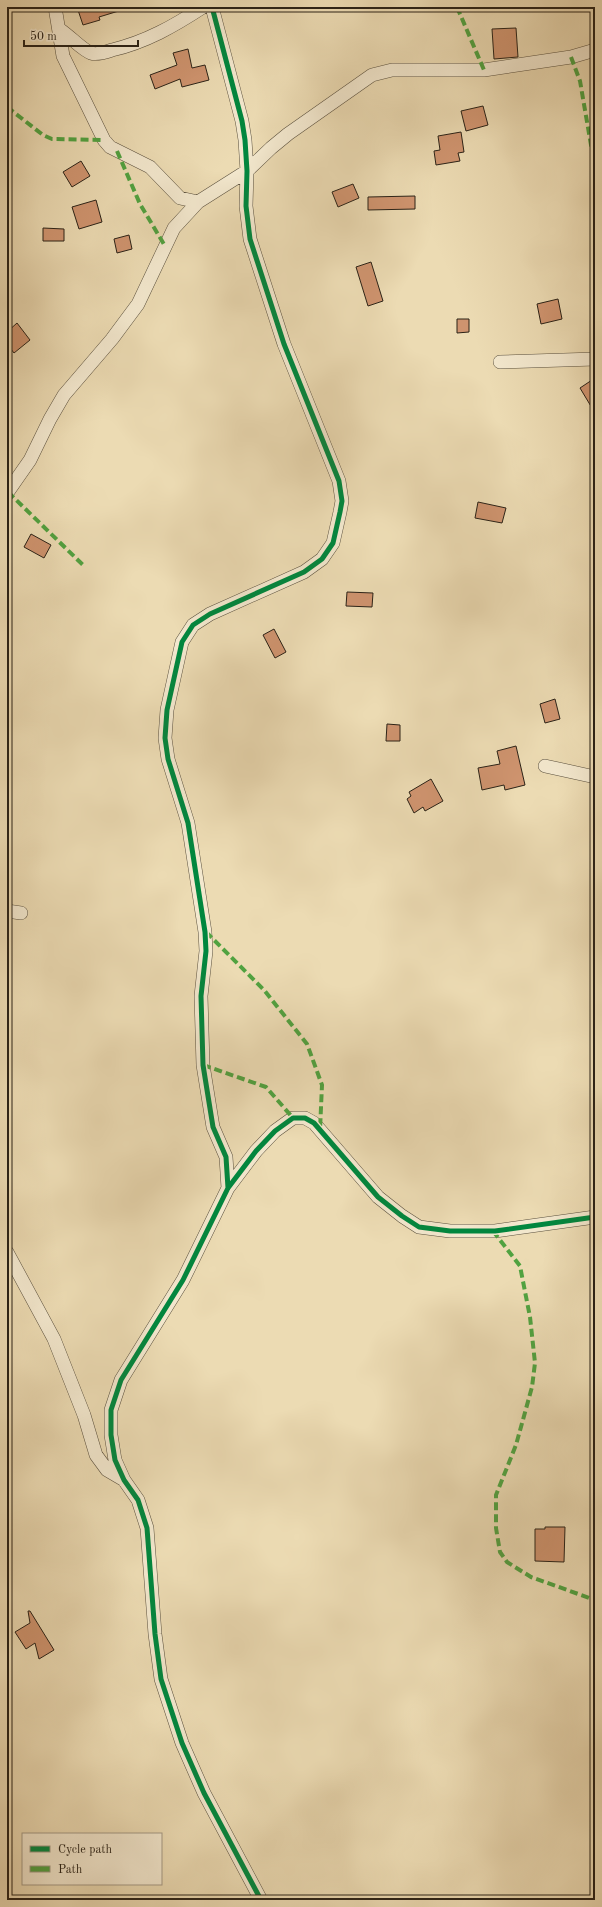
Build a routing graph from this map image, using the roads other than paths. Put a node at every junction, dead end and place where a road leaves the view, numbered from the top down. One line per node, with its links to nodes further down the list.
1 (55, 7): 4 (street)
2 (203, 7): 4 (street)
3 (212, 7): 6 (street)
4 (59, 29): 7 (street)
5 (595, 50): 6 (street)
6 (247, 171): 7 (street); 15 (street)
7 (198, 202): 10 (street)
8 (595, 359): 9 (street)
9 (500, 362)
10 (7, 493)
11 (545, 766): 12 (street)
12 (595, 777)
13 (7, 911): 14 (street)
14 (21, 913)
15 (228, 1188): 16 (street); 18 (street)
16 (595, 1217)
17 (7, 1252): 18 (street)
18 (124, 1480): 19 (street)
19 (261, 1900)

